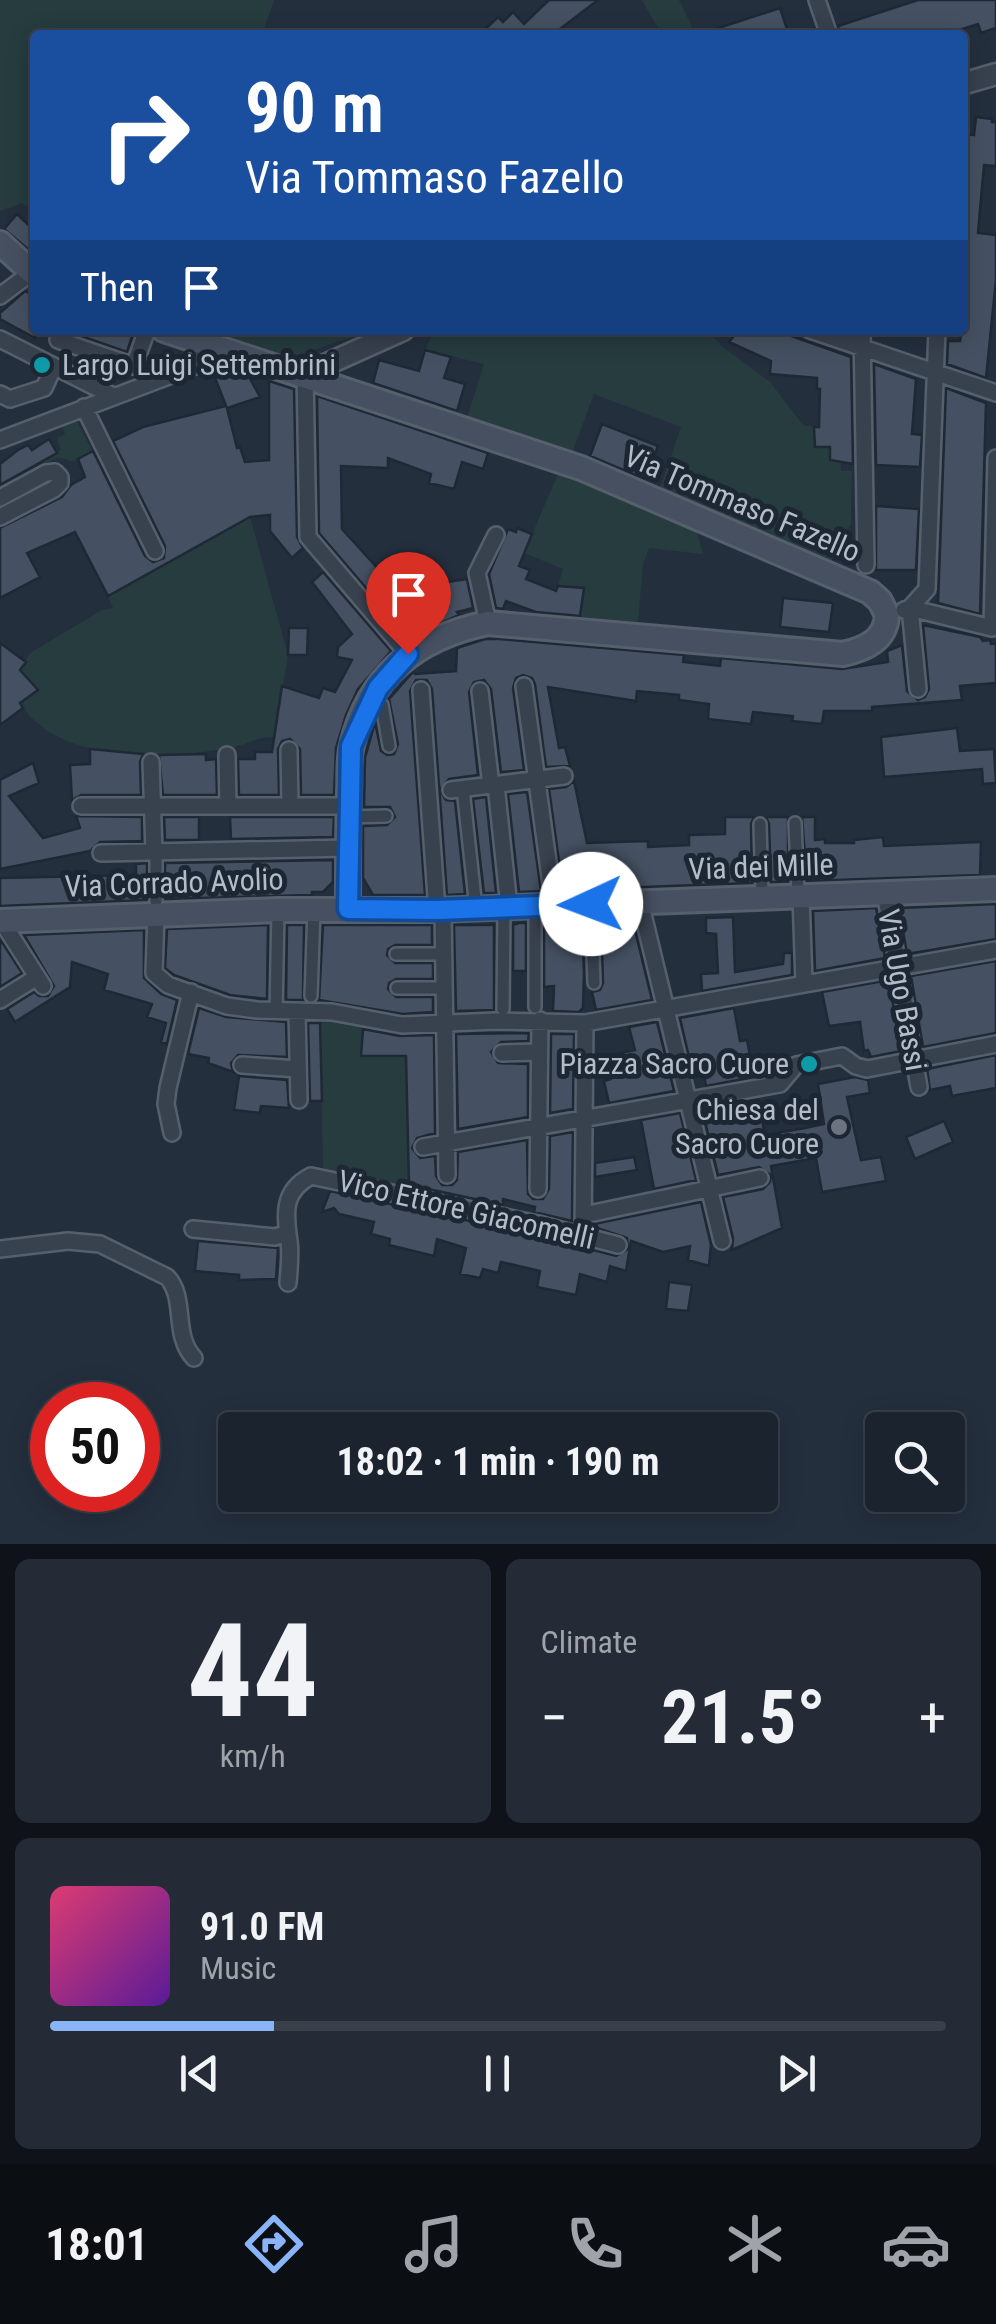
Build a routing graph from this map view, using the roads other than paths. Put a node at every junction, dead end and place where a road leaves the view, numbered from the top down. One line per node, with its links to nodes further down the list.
1 (817, 0): 2 (street)
2 (827, 30)
3 (996, 74): 4 (street)
4 (968, 82)
5 (0, 242): 6 (main road)
6 (30, 271)
7 (30, 276): 8 (street)
8 (0, 296)
9 (60, 335): 10 (street)
10 (145, 335)
11 (179, 335): 17 (main road, Via Tommaso Fazello)
12 (392, 335): 21 (street)
13 (824, 335): 18 (street)
14 (862, 335): 18 (street)
15 (937, 335): 20 (street)
16 (0, 339): 19 (street)
17 (206, 344): 21 (main road, Via Tommaso Fazello); 24 (street)
18 (862, 348): 20 (street); 32 (street)
19 (54, 366): 23 (street); 24 (street)
20 (934, 371): 22 (street); 33 (street)
21 (305, 374): 33 (main road, Via Tommaso Fazello); 35 (street)
22 (996, 393)
23 (0, 394)
24 (113, 396): 25 (street)
25 (84, 407): 26 (street); 31 (street)
26 (0, 440)
27 (996, 458): 33 (street)
28 (0, 498): 29 (street)
29 (0, 517)
30 (496, 535): 34 (street)
31 (155, 551)
32 (866, 565)
33 (898, 612): 34 (main road); 37 (street)
34 (488, 622): 35 (main road)
35 (408, 654): 53 (main road)
36 (524, 686): 46 (street)
37 (918, 689)
38 (421, 690): 73 (street)
39 (480, 691): 47 (street)
40 (382, 705): 41 (street)
41 (390, 746)
42 (289, 750): 52 (street)
43 (227, 755): 51 (street)
44 (151, 762): 49 (street)
45 (564, 776): 46 (street)
46 (536, 780): 47 (street); 66 (street)
47 (493, 785): 48 (street); 67 (street)
48 (457, 790): 69 (street)
49 (153, 805): 50 (street); 51 (street); 58 (street)
50 (81, 806)
51 (228, 806): 52 (street)
52 (290, 806): 53 (street)
53 (349, 812): 54 (street); 57 (main road)
54 (386, 816)
55 (795, 823): 62 (street)
56 (760, 824): 63 (street)
57 (348, 848): 58 (street); 70 (main road)
58 (155, 852): 59 (street); 68 (street)
59 (102, 853)
60 (996, 889): 61 (main road, Via dei Mille)
61 (885, 892): 62 (main road, Via dei Mille); 78 (street, Via Ugo Bassi)
62 (799, 896): 63 (main road, Via dei Mille); 80 (street)
63 (762, 897): 64 (main road, Via dei Mille)
64 (640, 902): 65 (main road, Via dei Mille); 87 (street)
65 (591, 904): 66 (main road, Via dei Mille); 79 (street)
66 (545, 906): 67 (main road, Via dei Mille); 90 (street)
67 (507, 907): 69 (main road, Via dei Mille); 86 (street)
68 (156, 908): 71 (main road, Via Corrado Avolio); 74 (main road, Via Corrado Avolio); 83 (street)
69 (476, 908): 73 (main road, Via dei Mille)
70 (348, 909): 72 (main road, Via Corrado Avolio); 73 (main road, Via dei Mille)
71 (278, 910): 72 (main road, Via Corrado Avolio); 88 (street)
72 (314, 910): 84 (street)
73 (440, 910): 77 (street)
74 (0, 920): 85 (street)
75 (996, 950): 78 (street)
76 (396, 954): 77 (street)
77 (442, 954): 82 (street)
78 (898, 968): 80 (street); 96 (street, Via Ugo Bassi)
79 (594, 982)
80 (804, 983): 87 (street)
81 (397, 988): 82 (street)
82 (443, 988): 92 (street)
83 (191, 992): 88 (street); 104 (street)
84 (311, 996)
85 (0, 1000)
86 (503, 1008)
87 (666, 1008): 91 (street); 101 (street)
88 (276, 1012): 89 (street)
89 (296, 1012): 92 (street); 98 (street)
90 (538, 1014): 91 (street); 92 (street); 94 (street)
91 (585, 1023): 102 (street)
92 (444, 1025): 105 (street)
93 (996, 1044): 96 (street)
94 (540, 1052): 95 (street); 103 (street)
95 (502, 1054)
96 (914, 1060): 99 (street, Via Ugo Bassi); 101 (street)
97 (242, 1065): 98 (street)
98 (298, 1069): 100 (street)
99 (919, 1088)
100 (299, 1100)
101 (688, 1100): 102 (street); 109 (street)
102 (583, 1118): 103 (street); 111 (street)
103 (539, 1126): 105 (street); 110 (street)
104 (172, 1133)
105 (447, 1143): 106 (street); 107 (street)
106 (423, 1146)
107 (447, 1176)
108 (760, 1178): 109 (street)
109 (709, 1189): 111 (street); 115 (street)
110 (538, 1190)
111 (584, 1215): 114 (street)
112 (193, 1229): 113 (street)
113 (287, 1232): 114 (street, Vico Ettore Giacomelli); 118 (street, Vico Ettore Giacomelli)
114 (583, 1234): 116 (street, Vico Ettore Giacomelli)
115 (722, 1241)
116 (618, 1244)
117 (0, 1249): 119 (street)
118 (288, 1282)
119 (194, 1358)

